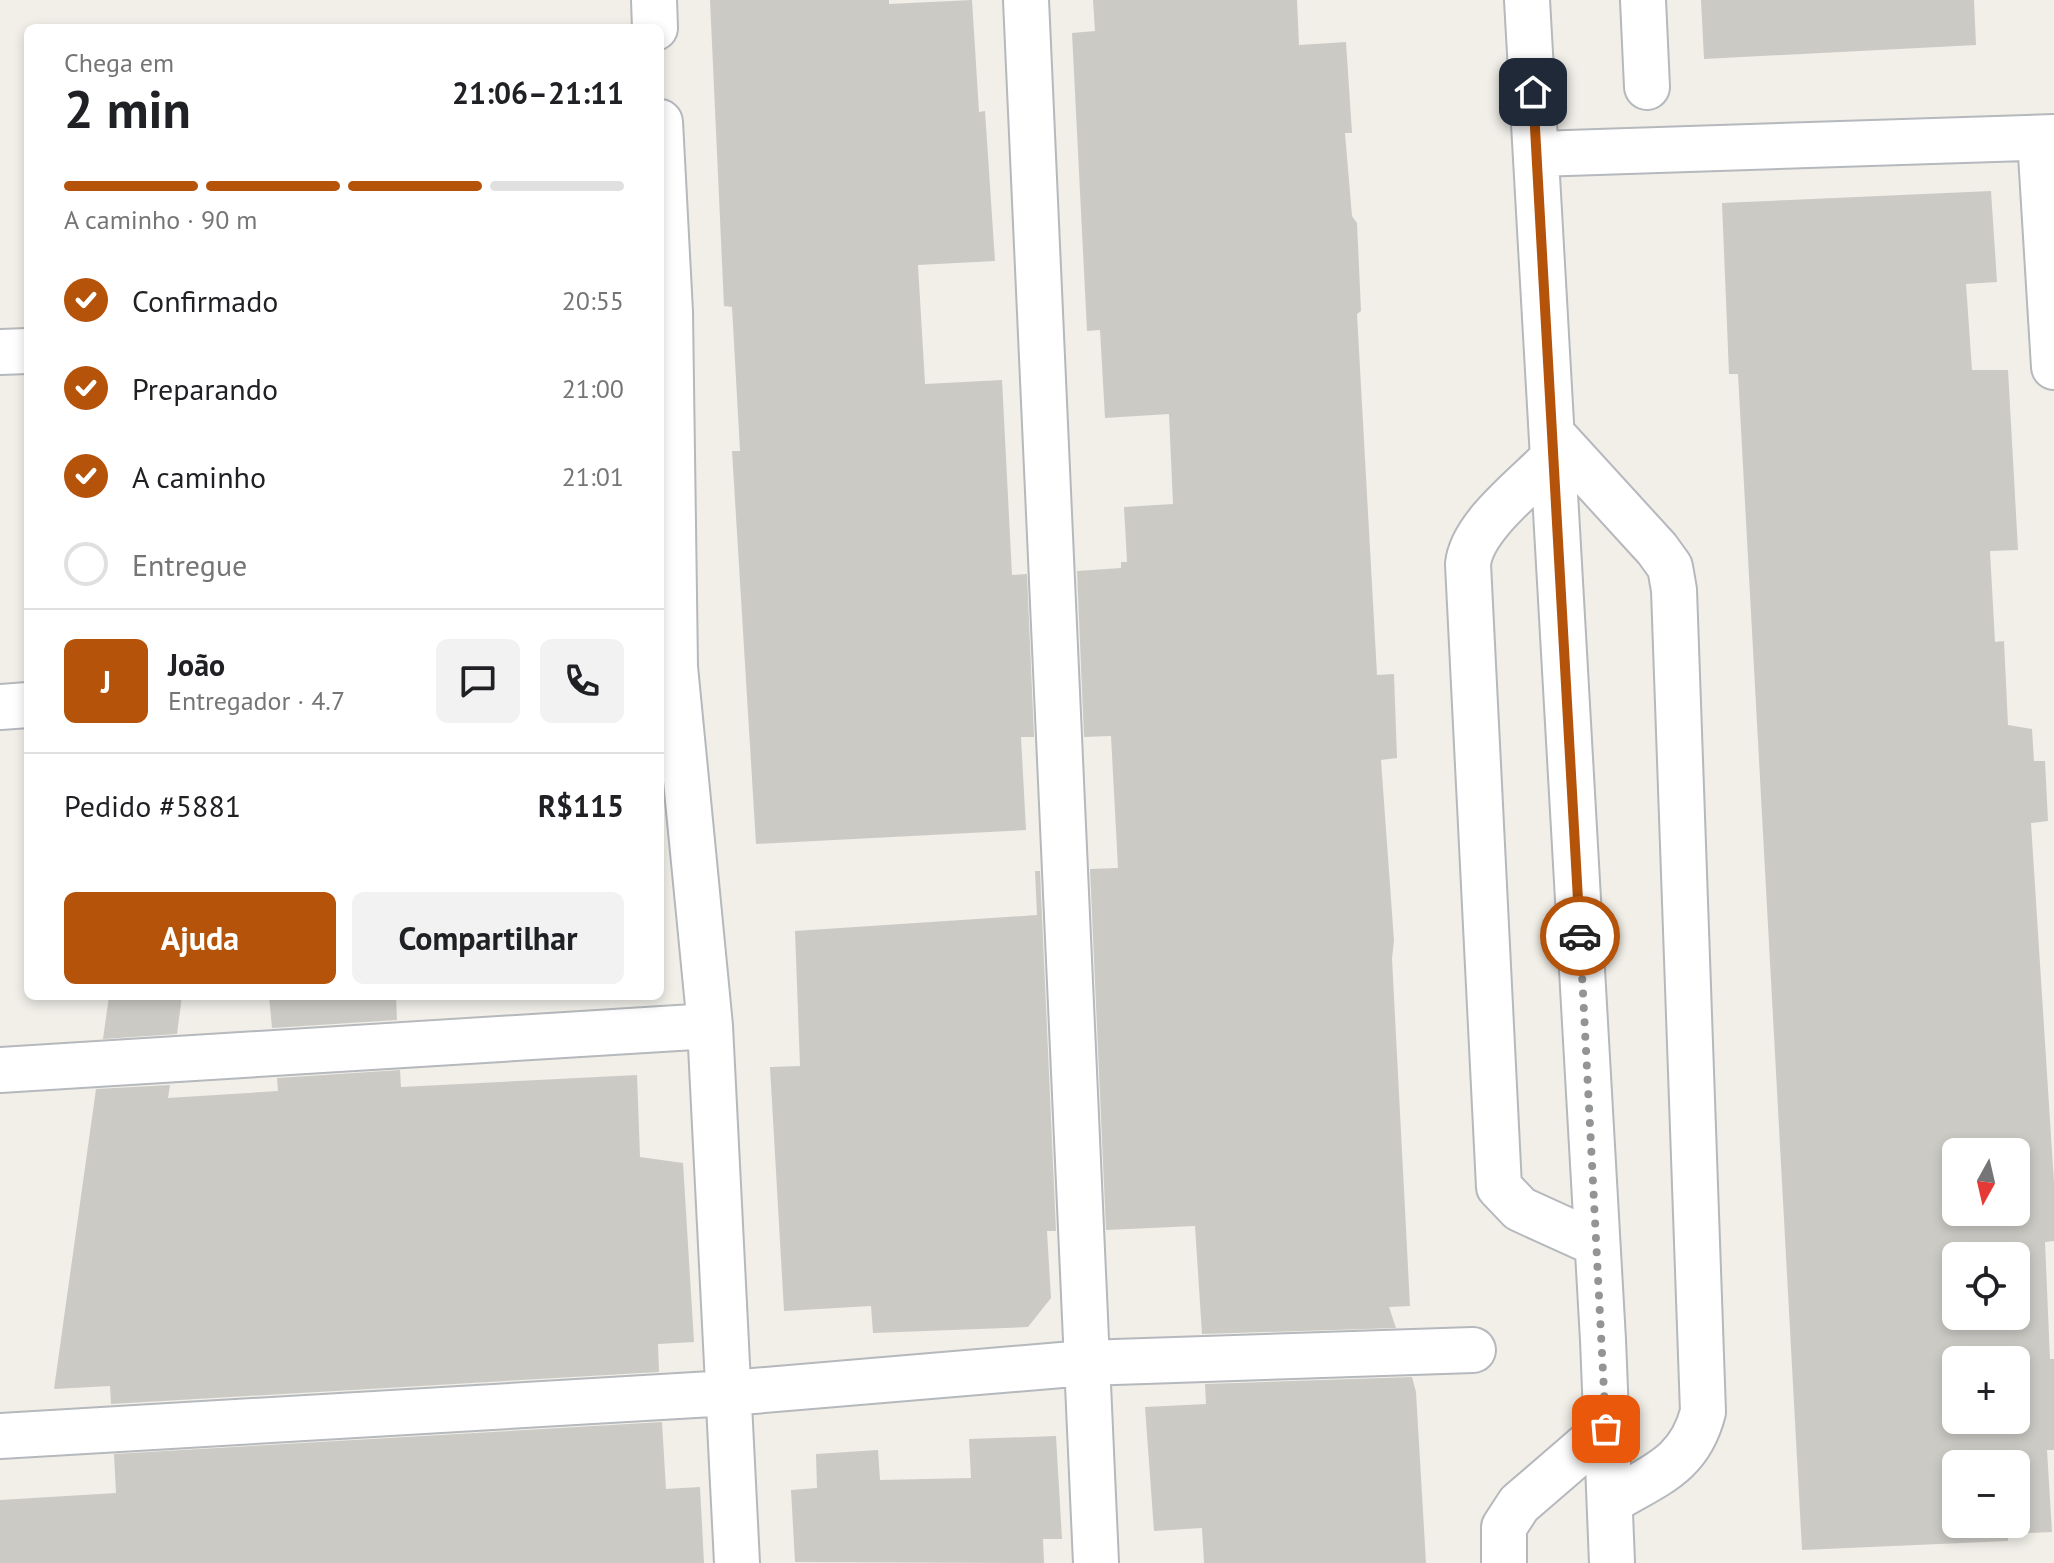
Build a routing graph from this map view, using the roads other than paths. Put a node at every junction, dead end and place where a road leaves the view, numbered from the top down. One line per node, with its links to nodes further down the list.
1 (654, 0): 5 (street)
2 (1026, 0): 22 (street)
3 (1527, 0): 8 (street)
4 (1643, 0): 6 (street)
5 (655, 24)
6 (1647, 87)
7 (2047, 138): 8 (street); 13 (street)
8 (1537, 154): 14 (street)
9 (664, 274): 10 (street)
10 (665, 312): 15 (street)
11 (24, 351): 12 (street)
12 (0, 352)
13 (2054, 367)
14 (1552, 446): 20 (street); 20 (street); 26 (street)
15 (668, 667): 18 (street)
16 (24, 705): 17 (street)
17 (0, 707)
18 (710, 1026): 19 (street); 23 (street)
19 (0, 1070)
20 (1597, 1244): 24 (street)
21 (1473, 1350): 22 (street)
22 (1085, 1363): 23 (street); 28 (street)
23 (729, 1393): 25 (street); 27 (street)
24 (1606, 1429): 26 (street); 29 (street)
25 (0, 1436)
26 (1610, 1502): 30 (street)
27 (737, 1563)
28 (1096, 1563)
29 (1504, 1563)
30 (1612, 1563)

